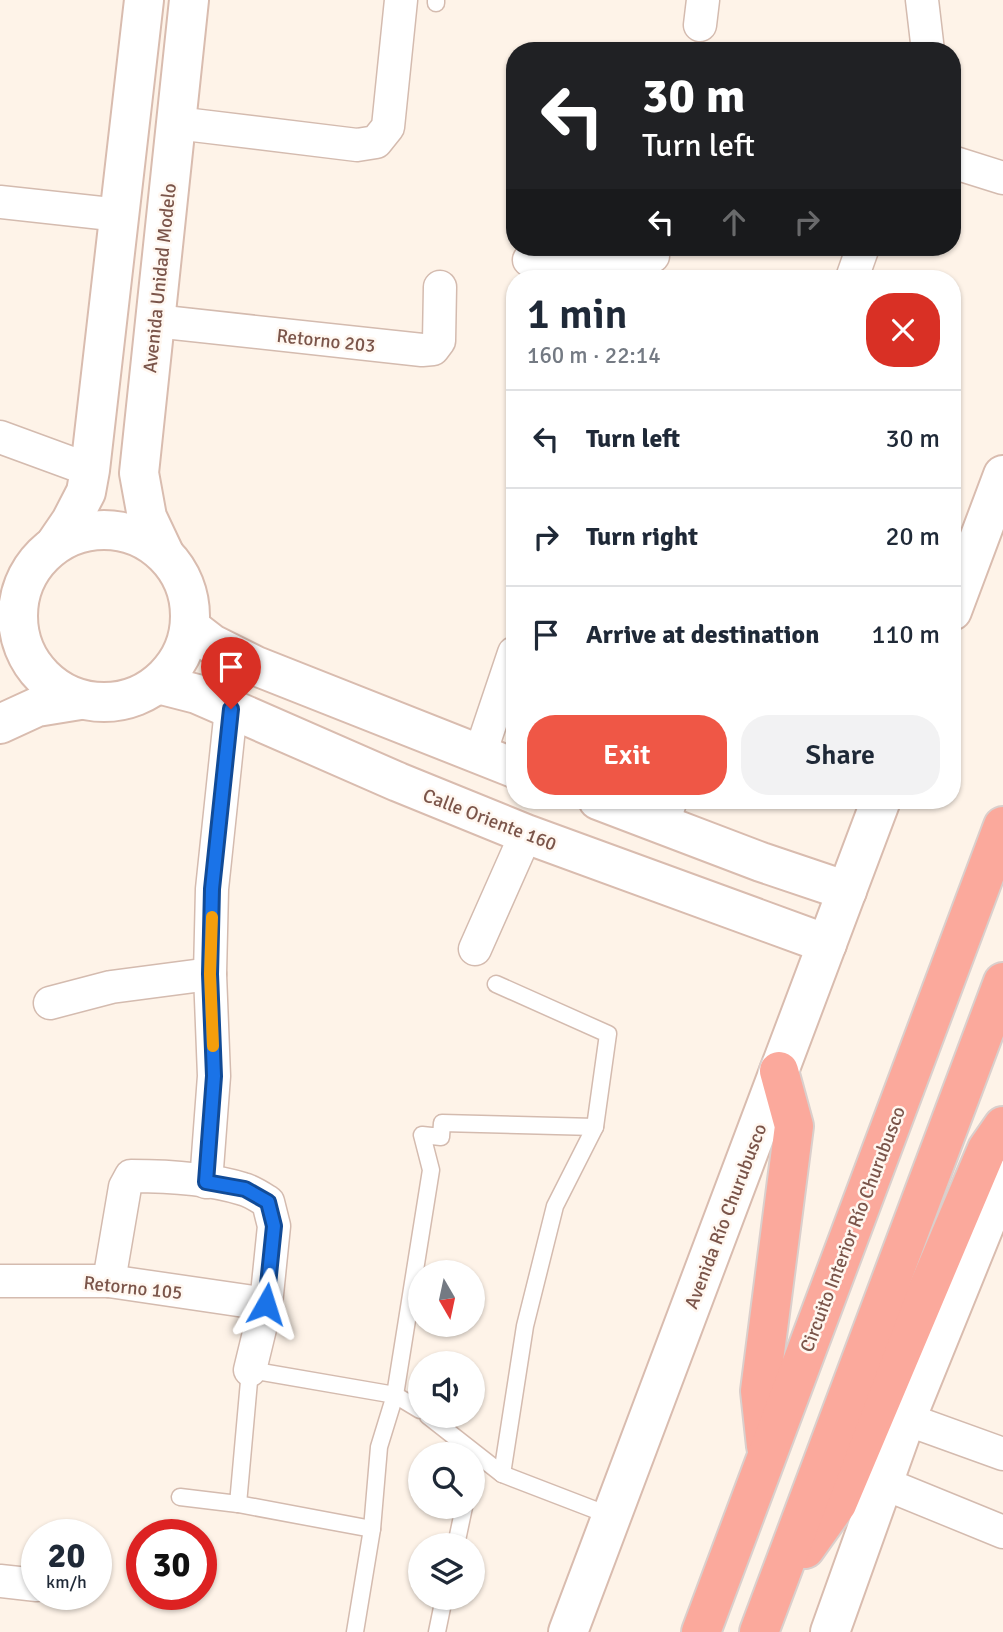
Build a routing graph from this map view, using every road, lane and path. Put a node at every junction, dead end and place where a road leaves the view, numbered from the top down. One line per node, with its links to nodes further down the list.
1 (144, 0): 10 (street)
2 (189, 0): 6 (street, Avenida Unidad Modelo)
3 (401, 0): 6 (street)
4 (922, 0): 5 (street)
5 (927, 42)
6 (176, 123): 14 (street, Avenida Unidad Modelo)
7 (961, 165): 8 (street)
8 (1003, 178)
9 (0, 202): 10 (street)
10 (120, 215): 16 (street)
11 (529, 260): 12 (street)
12 (651, 260)
13 (440, 287): 14 (street, Retorno 203)
14 (155, 321): 19 (street, Avenida Unidad Modelo)
15 (0, 437): 16 (street)
16 (90, 470): 18 (street)
17 (1003, 475): 20 (street)
18 (56, 543): 19 (street); 21 (street)
19 (164, 553): 22 (street)
20 (961, 587)
21 (16, 614): 23 (street); 26 (street)
22 (190, 627): 25 (street); 29 (street)
23 (0, 648)
24 (506, 677): 29 (street)
25 (158, 684): 26 (street); 27 (street, Calle Oriente 160)
26 (80, 700): 28 (street)
27 (231, 709): 35 (street, Calle Oriente 160); 41 (street)
28 (0, 724)
29 (480, 754): 30 (street)
30 (506, 765)
31 (650, 809): 33 (street)
32 (878, 809): 37 (street, Avenida Río Churubusco)
33 (667, 812): 36 (street)
34 (1003, 826): 60 (highway, Circuito Interior Río Churubusco)
35 (526, 834): 38 (street, Calle Oriente 160); 40 (street)
36 (708, 842): 37 (street); 38 (street)
37 (847, 891): 39 (street, Avenida Río Churubusco)
38 (688, 894): 39 (street, Calle Oriente 160)
39 (827, 944): 45 (street, Avenida Río Churubusco)
40 (475, 949)
41 (210, 974): 44 (street); 48 (street)
42 (1003, 982): 71 (highway)
43 (496, 985): 47 (lane)
44 (50, 1003)
45 (779, 1071): 60 (highway); 66 (street, Avenida Río Churubusco)
46 (1003, 1126): 71 (highway)
47 (595, 1127): 54 (lane); 62 (lane)
48 (206, 1182): 51 (street); 52 (street)
49 (1000, 1193): 56 (street)
50 (0, 1281): 51 (street, Retorno 105)
51 (109, 1282): 52 (street, Retorno 105)
52 (266, 1304): 53 (street)
53 (250, 1370): 54 (lane); 65 (lane)
54 (395, 1395): 55 (lane); 67 (lane)
55 (408, 1403)
56 (906, 1419): 59 (street); 63 (street)
57 (441, 1428): 58 (lane)
58 (456, 1442)
59 (1003, 1454)
60 (766, 1456): 76 (highway, Circuito Interior Río Churubusco)
61 (485, 1465): 62 (lane)
62 (502, 1474): 66 (lane)
63 (883, 1483): 68 (street); 78 (street)
64 (180, 1497): 65 (lane)
65 (232, 1504): 67 (lane)
66 (612, 1516): 75 (street, Avenida Río Churubusco)
67 (372, 1530): 73 (lane)
68 (1003, 1532)
69 (0, 1581): 70 (street)
70 (21, 1583)
71 (773, 1594): 77 (highway)
72 (442, 1610): 74 (lane)
73 (355, 1632)
74 (437, 1632)
75 (568, 1632)
76 (701, 1632)
77 (759, 1632)
78 (830, 1632)

